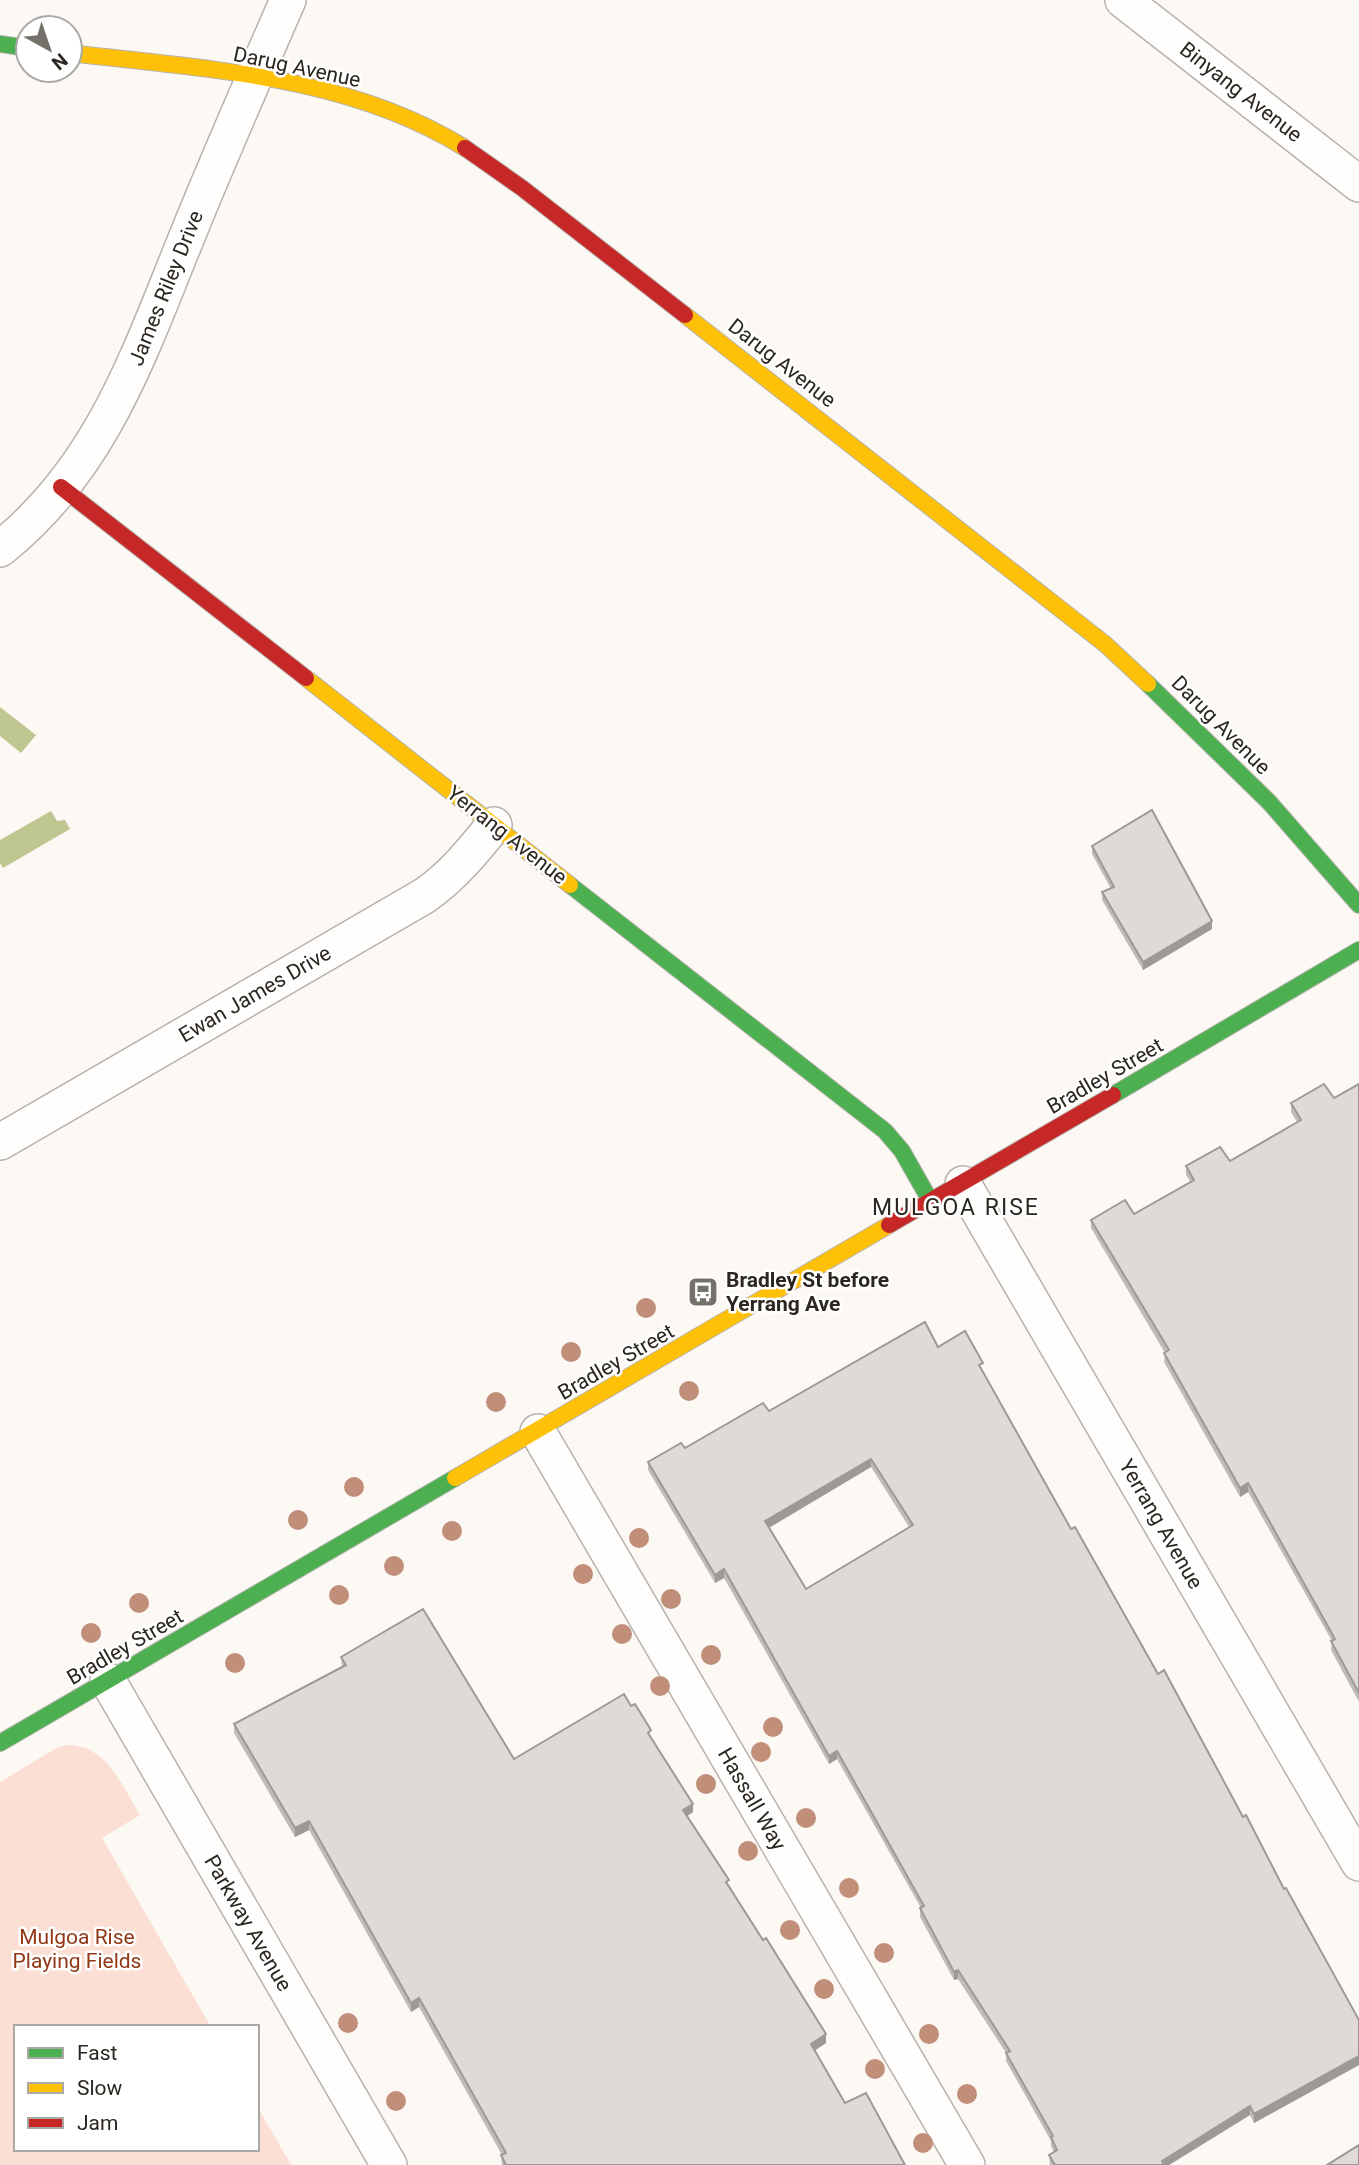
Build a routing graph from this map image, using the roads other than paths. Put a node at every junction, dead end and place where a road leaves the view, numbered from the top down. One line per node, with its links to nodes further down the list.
1 (288, 0): 4 (street, James Riley Drive)
2 (1123, 0): 5 (street, Binyang Avenue)
3 (84, 55): 4 (street, Darug Avenue)
4 (253, 76): 6 (street, James Riley Drive); 9 (street, Darug Avenue)
5 (1359, 184)
6 (61, 487): 7 (street, James Riley Drive); 8 (street, Yerrang Avenue)
7 (0, 549)
8 (494, 825): 11 (street, Ewan James Drive); 13 (street, Yerrang Avenue)
9 (1359, 905)
10 (1359, 950): 12 (street, Bradley Street)
11 (0, 1142)
12 (963, 1184): 13 (street, Bradley Street); 17 (street, Yerrang Avenue)
13 (931, 1202): 14 (street, Bradley Street)
14 (538, 1432): 15 (street, Bradley Street); 19 (street, Hassall Way)
15 (108, 1681): 16 (street, Bradley Street); 18 (street, Parkway Avenue)
16 (0, 1743)
17 (1359, 1863)
18 (388, 2165)
19 (967, 2165)

